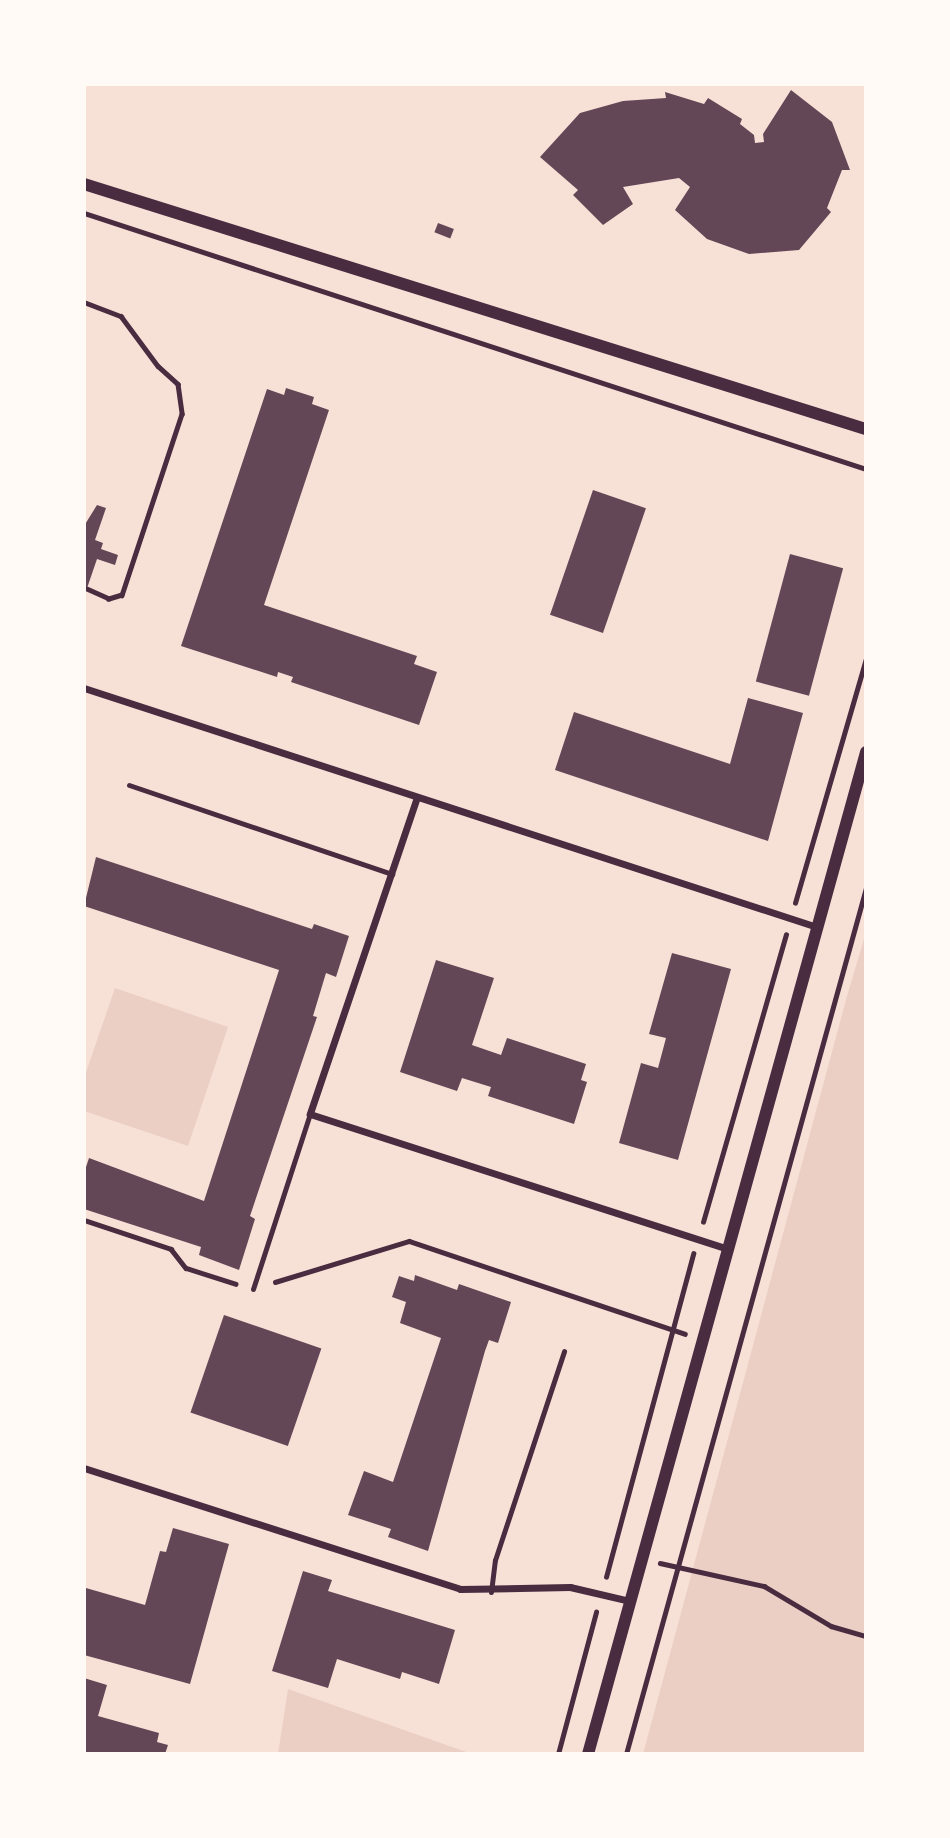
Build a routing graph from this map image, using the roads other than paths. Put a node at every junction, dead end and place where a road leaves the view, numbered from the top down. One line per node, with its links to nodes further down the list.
1 (84, 184): 2 (street)
2 (866, 429)
3 (84, 688): 6 (street)
4 (866, 752): 8 (street)
5 (129, 785): 7 (lane)
6 (417, 797): 7 (street); 8 (street)
7 (392, 874): 9 (street)
8 (817, 927): 10 (street)
9 (310, 1114): 10 (street); 11 (lane)
10 (728, 1250): 15 (street)
11 (253, 1289)
12 (564, 1351): 14 (lane)
13 (84, 1468): 14 (street)
14 (491, 1591): 15 (street)
15 (630, 1601): 16 (street)
16 (588, 1754)

